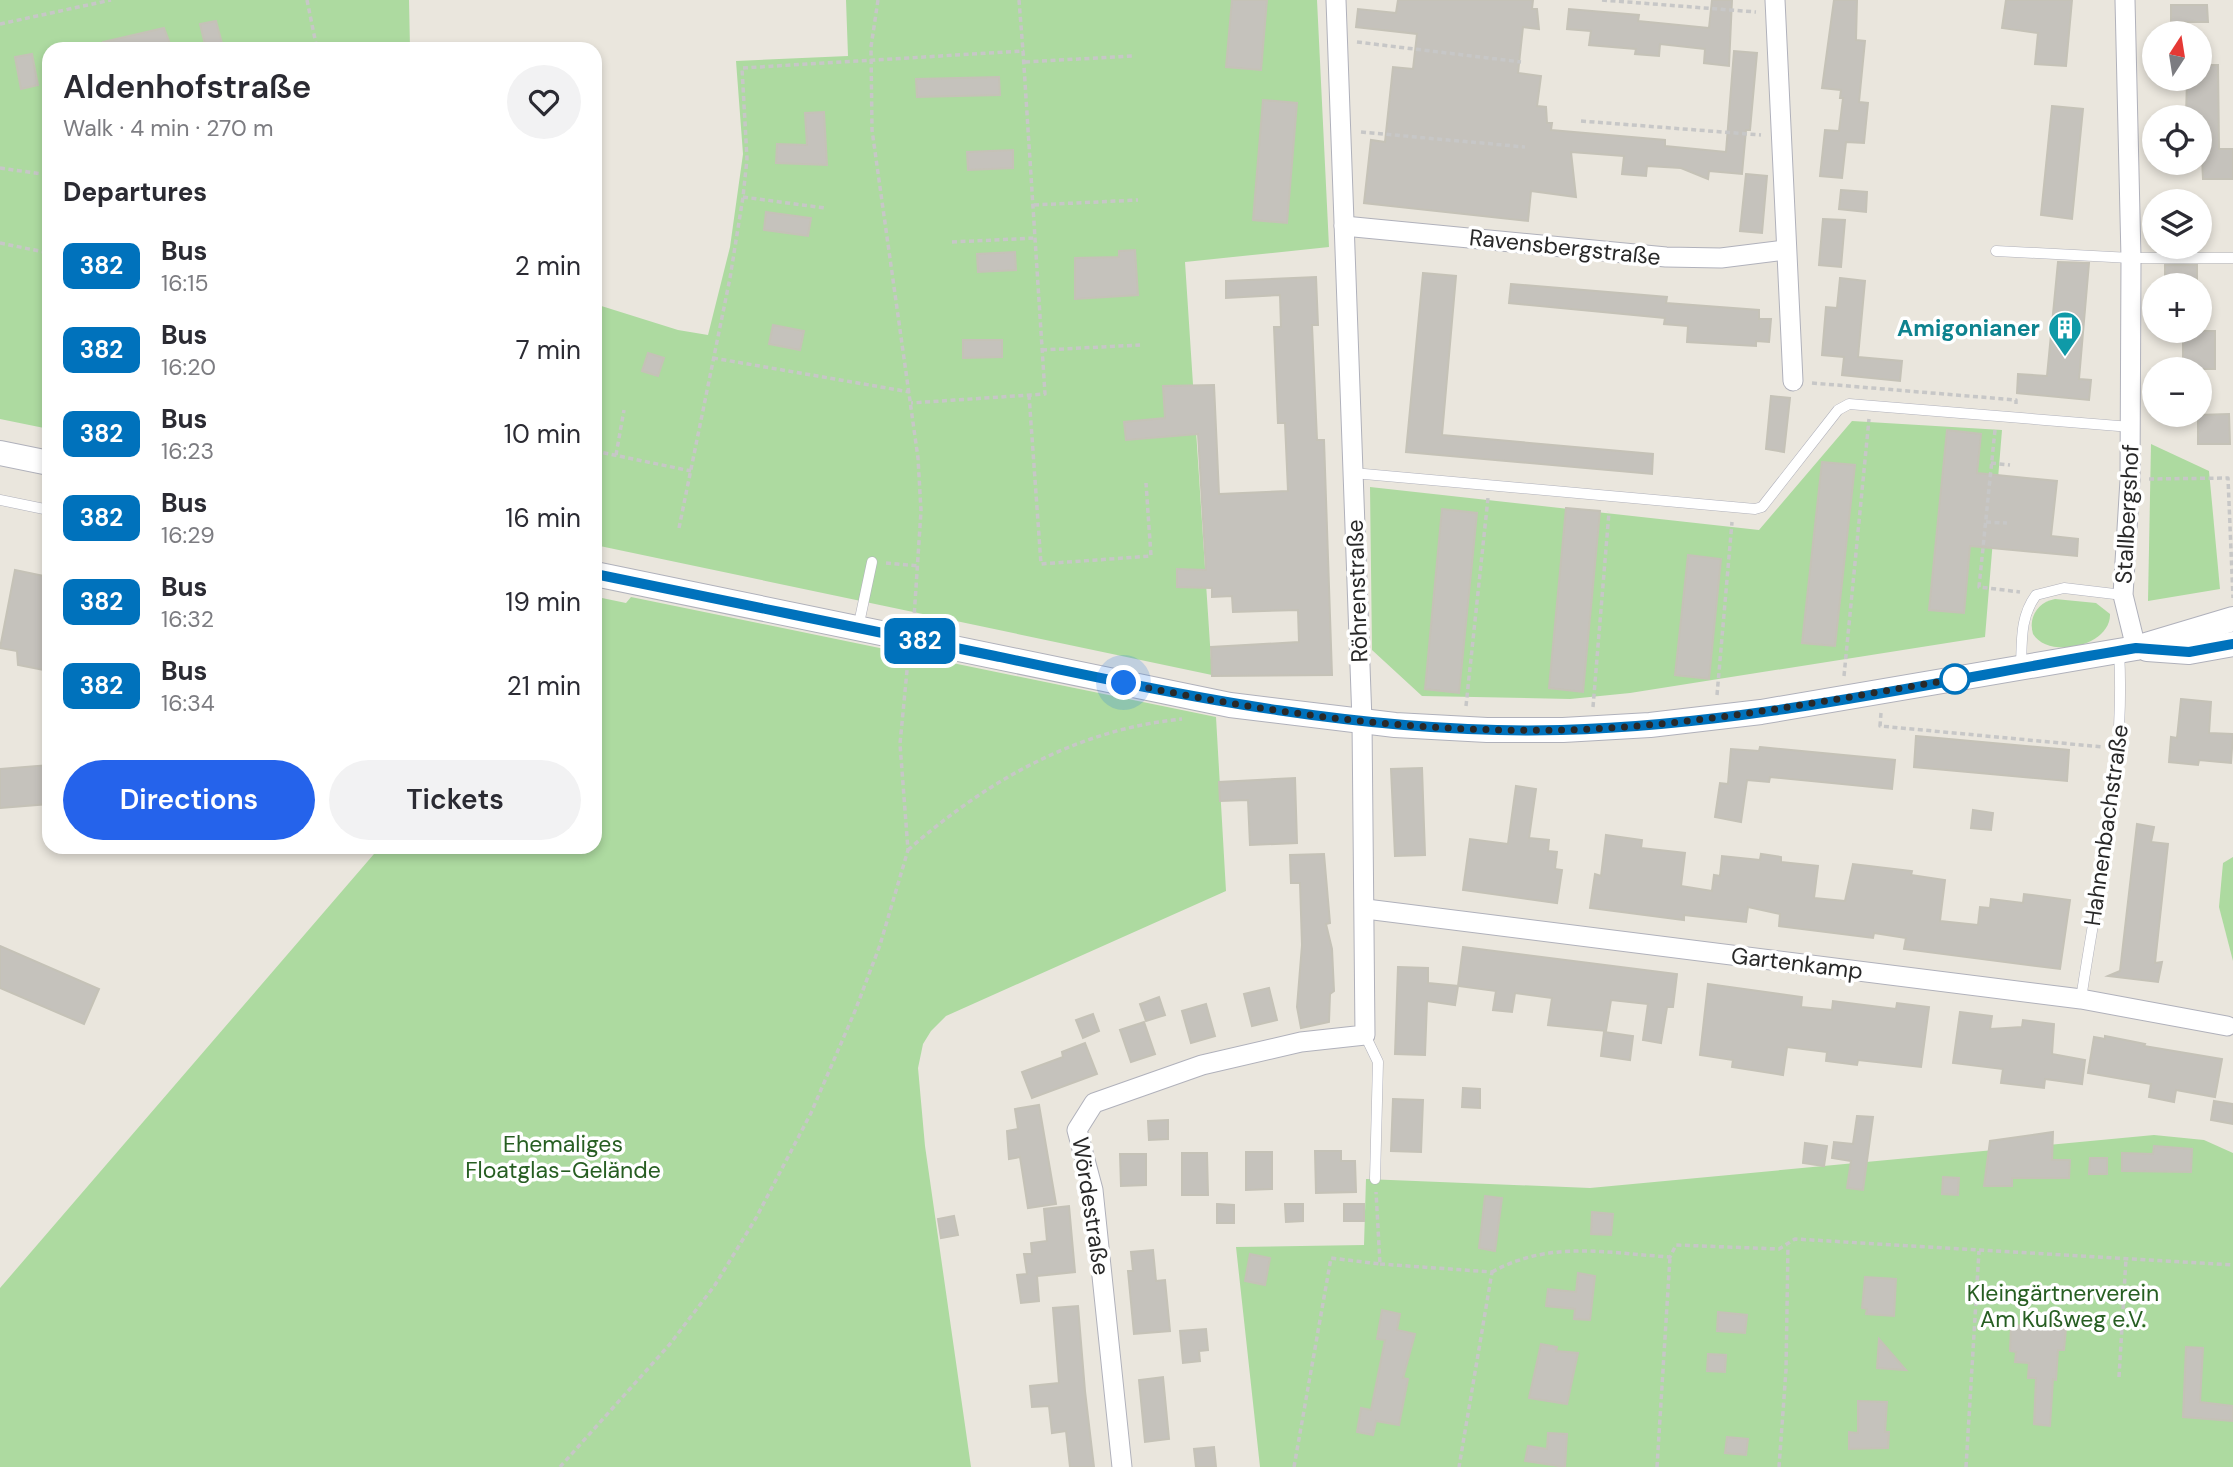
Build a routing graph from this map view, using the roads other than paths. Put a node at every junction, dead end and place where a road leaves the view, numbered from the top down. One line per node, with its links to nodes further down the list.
1 (1336, 0): 4 (street, Röhrenstraße)
2 (2125, 0): 7 (street, Stallbergshof)
3 (1775, 7): 5 (street)
4 (1344, 226): 5 (street, Ravensbergstraße); 13 (street, Röhrenstraße)
5 (1786, 250): 9 (street)
6 (1996, 251): 7 (lane)
7 (2131, 258): 8 (lane); 10 (street, Stallbergshof)
8 (2233, 258)
9 (1794, 382)
10 (2131, 427): 13 (lane); 18 (street, Stallbergshof)
11 (0, 453): 12 (street)
12 (42, 462)
13 (1353, 473): 24 (street, Röhrenstraße)
14 (0, 500): 15 (lane)
15 (42, 509)
16 (872, 562): 20 (lane)
17 (602, 575): 20 (street)
18 (2123, 595): 22 (street, Stallbergshof); 23 (lane)
19 (2233, 619): 22 (street)
20 (858, 628): 24 (street)
21 (2233, 644): 22 (street)
22 (2127, 649): 23 (street); 26 (lane, Hahnenbachstraße)
23 (2021, 667): 24 (street)
24 (1362, 721): 25 (street, Röhrenstraße)
25 (1366, 909): 26 (street, Gartenkamp); 28 (street, Röhrenstraße)
26 (2081, 999): 27 (street, Gartenkamp)
27 (2227, 1026)
28 (1365, 1035): 29 (lane, Röhrenstraße); 30 (street, Wördestraße)
29 (1375, 1179)
30 (1122, 1467)

